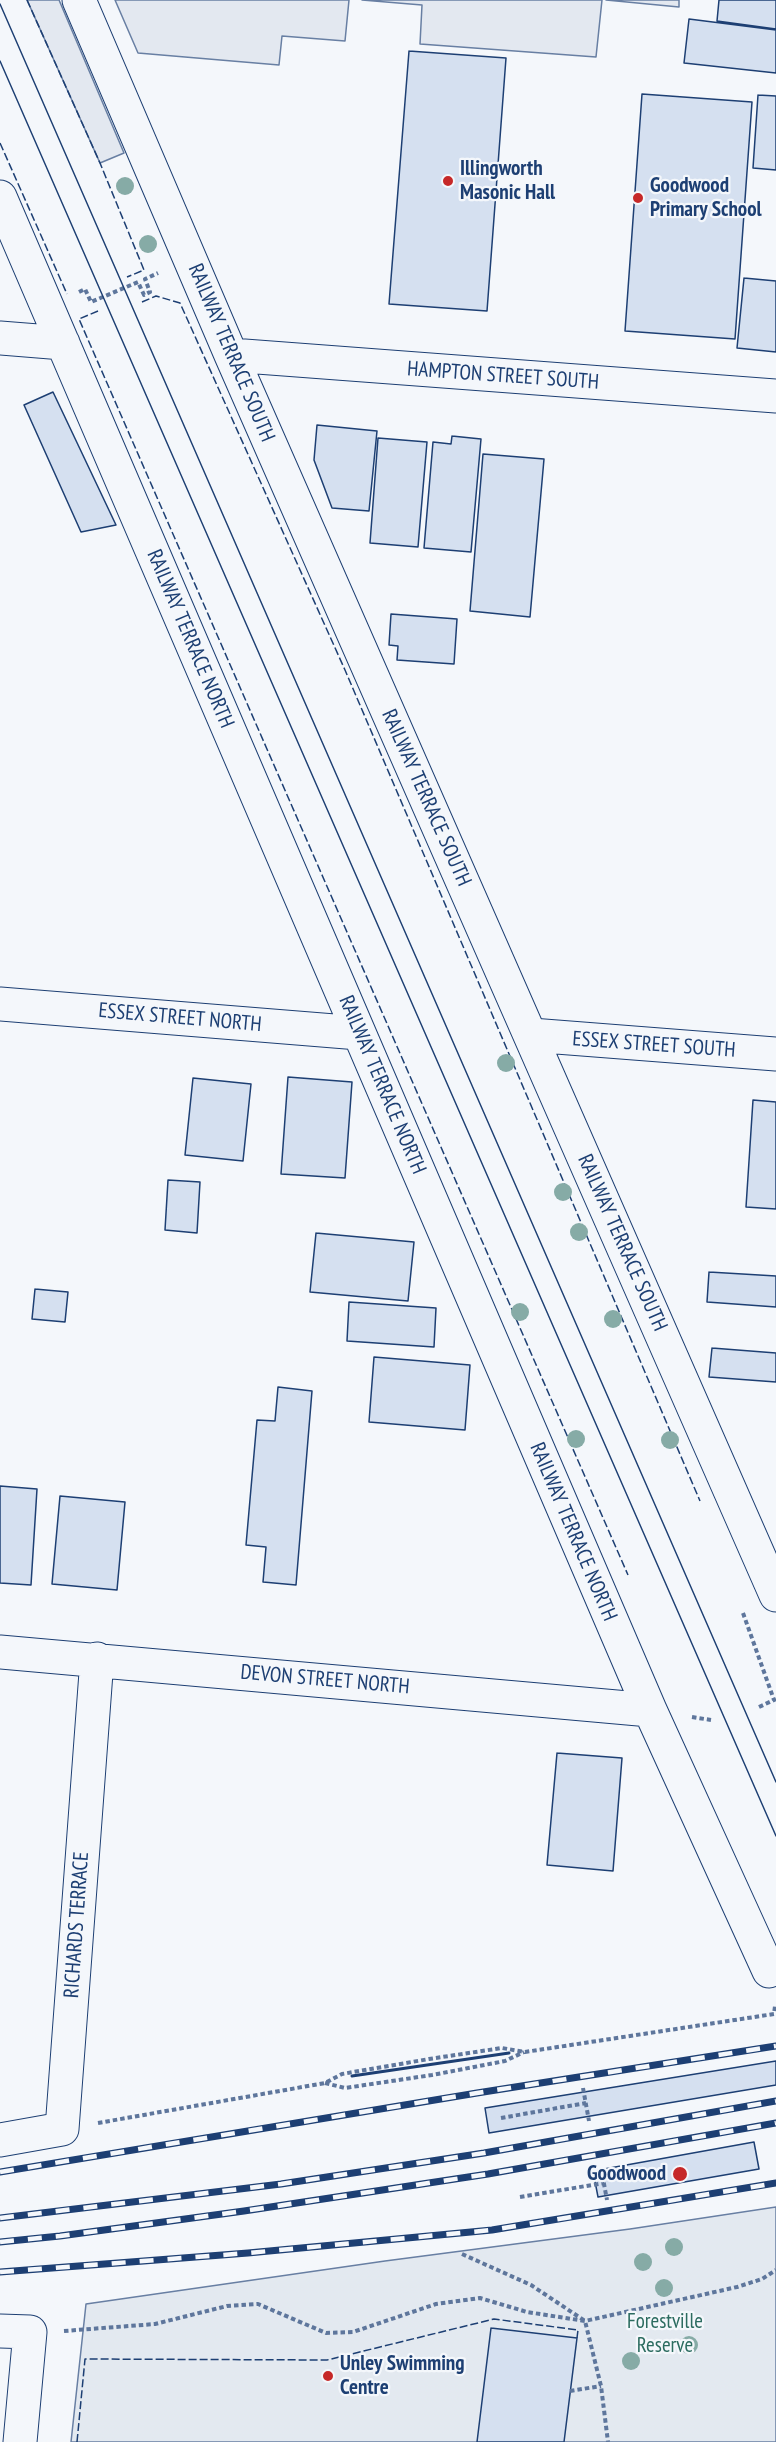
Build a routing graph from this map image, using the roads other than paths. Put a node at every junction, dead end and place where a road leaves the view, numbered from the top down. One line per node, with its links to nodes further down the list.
1 (79, 0): 5 (street, RAILWAY TERRACE SOUTH)
2 (0, 197): 3 (street, RAILWAY TERRACE NORTH)
3 (58, 331): 4 (street); 8 (street, RAILWAY TERRACE NORTH)
4 (0, 338)
5 (231, 355): 6 (street, HAMPTON STREET SOUTH); 9 (street, RAILWAY TERRACE SOUTH)
6 (776, 396)
7 (0, 1004): 8 (street, ESSEX STREET NORTH)
8 (359, 1033): 14 (street, RAILWAY TERRACE NORTH)
9 (531, 1035): 10 (street, ESSEX STREET SOUTH); 11 (street, RAILWAY TERRACE SOUTH)
10 (776, 1054)
11 (776, 1595)
12 (0, 1652): 13 (street, DEVON STREET NORTH)
13 (97, 1659): 14 (street, DEVON STREET NORTH); 16 (street, RICHARDS TERRACE)
14 (650, 1710): 15 (street, RAILWAY TERRACE NORTH)
15 (772, 1986)
16 (0, 2140)
17 (15, 2331): 18 (street)
18 (20, 2442)

